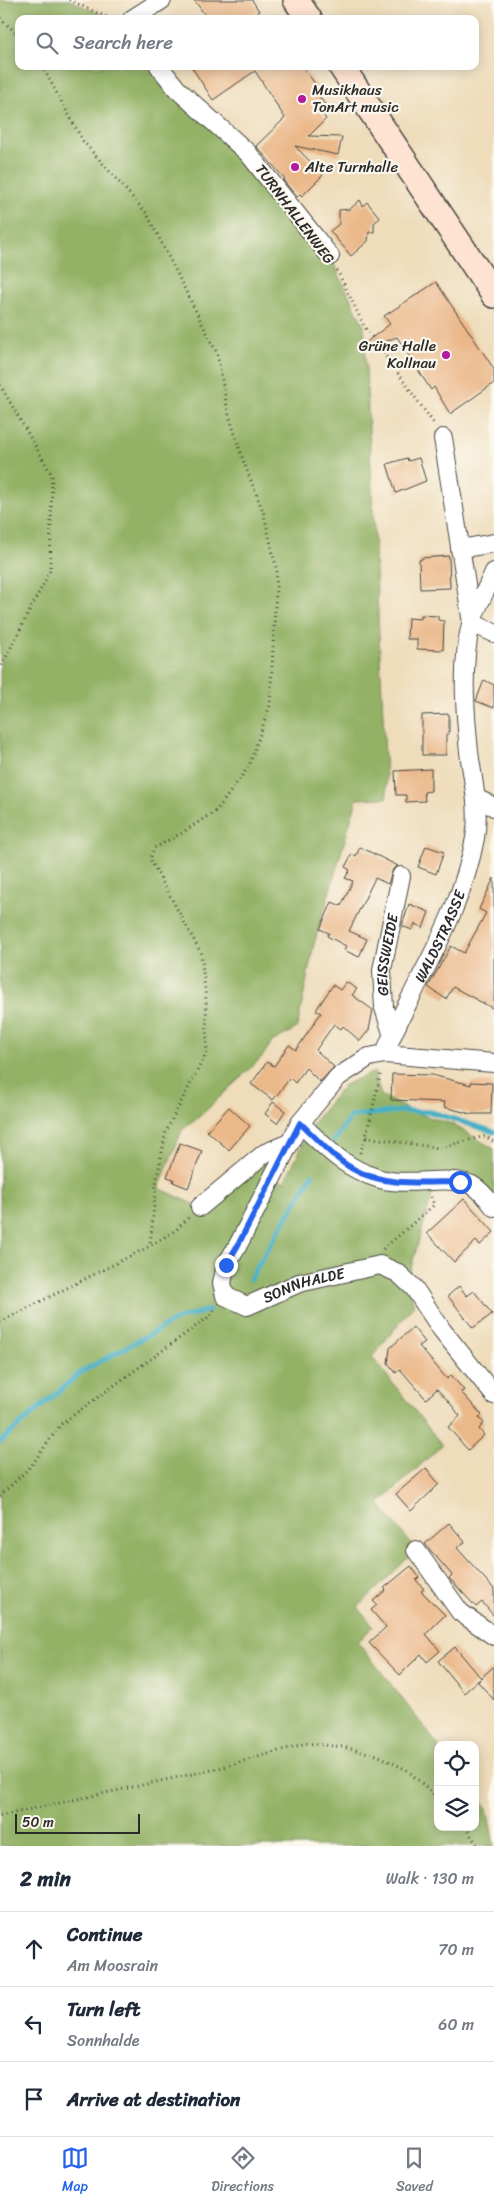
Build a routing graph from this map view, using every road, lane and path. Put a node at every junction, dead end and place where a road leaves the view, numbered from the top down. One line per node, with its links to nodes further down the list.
1 (69, 0): 4 (path)
2 (162, 0): 5 (street)
3 (296, 0): 6 (street)
4 (102, 15)
5 (138, 15)
6 (306, 15)
7 (0, 18): 8 (path)
8 (15, 32)
9 (44, 70): 36 (path)
10 (162, 70): 12 (street, TURNHALLENWEG)
11 (343, 70): 13 (street)
12 (330, 256): 15 (path, TURNHALLENWEG)
13 (494, 295)
14 (0, 386): 21 (path)
15 (443, 438): 17 (street)
16 (494, 544): 17 (street)
17 (460, 549): 19 (street)
18 (494, 572): 19 (street, WALDSTRASSE)
19 (472, 623): 20 (street); 22 (street, WALDSTRASSE)
20 (494, 633)
21 (0, 669)
22 (476, 798): 23 (street); 25 (street, WALDSTRASSE)
23 (494, 808)
24 (400, 876): 25 (street, GEISSWEIDE)
25 (392, 1034): 26 (street, WALDSTRASSE)
26 (385, 1054): 27 (street); 28 (street); 29 (path)
27 (494, 1062)
28 (300, 1123): 31 (street); 35 (street)
29 (366, 1137): 30 (path); 32 (path)
30 (494, 1142)
31 (289, 1143): 34 (street); 38 (street)
32 (363, 1145)
33 (434, 1205): 37 (path)
34 (200, 1207): 36 (path)
35 (494, 1207)
36 (150, 1246): 39 (path)
37 (360, 1269): 38 (street, SONNHALDE); 40 (street, SONNHALDE)
38 (225, 1296): 41 (path)
39 (0, 1322)
40 (494, 1395)
41 (0, 1496)
42 (416, 1550): 43 (street)
43 (494, 1636)
44 (434, 1794): 45 (path)
45 (0, 1816)
46 (468, 1831): 47 (path)
47 (478, 1846)

